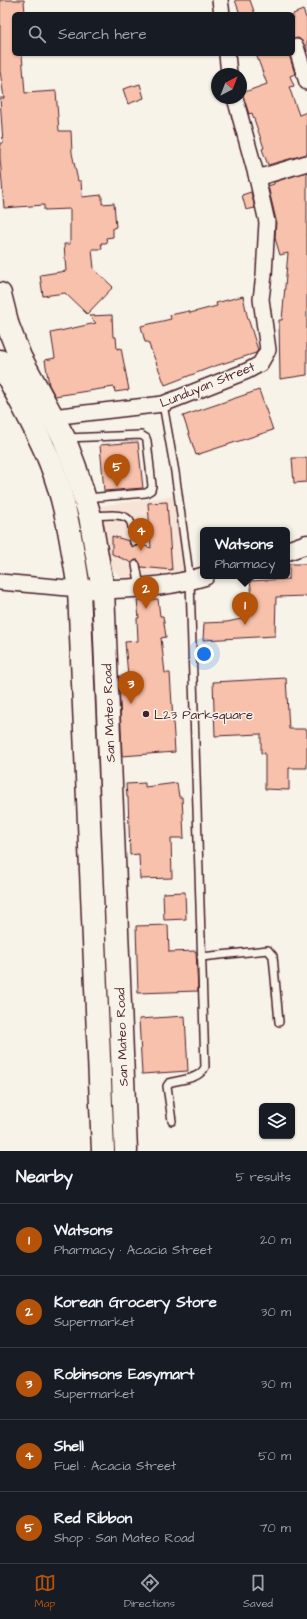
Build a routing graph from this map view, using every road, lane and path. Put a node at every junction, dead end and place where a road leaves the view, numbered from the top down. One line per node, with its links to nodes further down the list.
1 (220, 0): 2 (street)
2 (222, 12)
3 (296, 47): 6 (street)
4 (227, 56): 5 (street)
5 (228, 68)
6 (307, 82)
7 (237, 104): 9 (street, Lunduyan Street)
8 (307, 163): 9 (street)
9 (257, 178): 12 (street, Lunduyan Street)
10 (0, 294): 13 (main road, San Mateo Road)
11 (0, 361): 23 (main road, San Mateo Road)
12 (163, 404): 13 (street, Lunduyan Street); 20 (lane)
13 (52, 417): 14 (main road, San Mateo Road)
14 (64, 438): 15 (main road, San Mateo Road); 15 (lane)
15 (87, 507): 16 (lane); 24 (main road, San Mateo Road)
16 (134, 542)
17 (307, 544): 18 (street)
18 (290, 550)
19 (136, 565): 22 (lane)
20 (198, 578): 22 (street); 25 (lane)
21 (0, 582): 23 (street)
22 (140, 587): 24 (street)
23 (79, 589): 24 (street); 28 (main road, San Mateo Road)
24 (102, 590): 29 (main road, San Mateo Road)
25 (202, 958): 26 (lane); 27 (lane)
26 (279, 1022)
27 (172, 1121)
28 (103, 1151)
29 (126, 1151)

